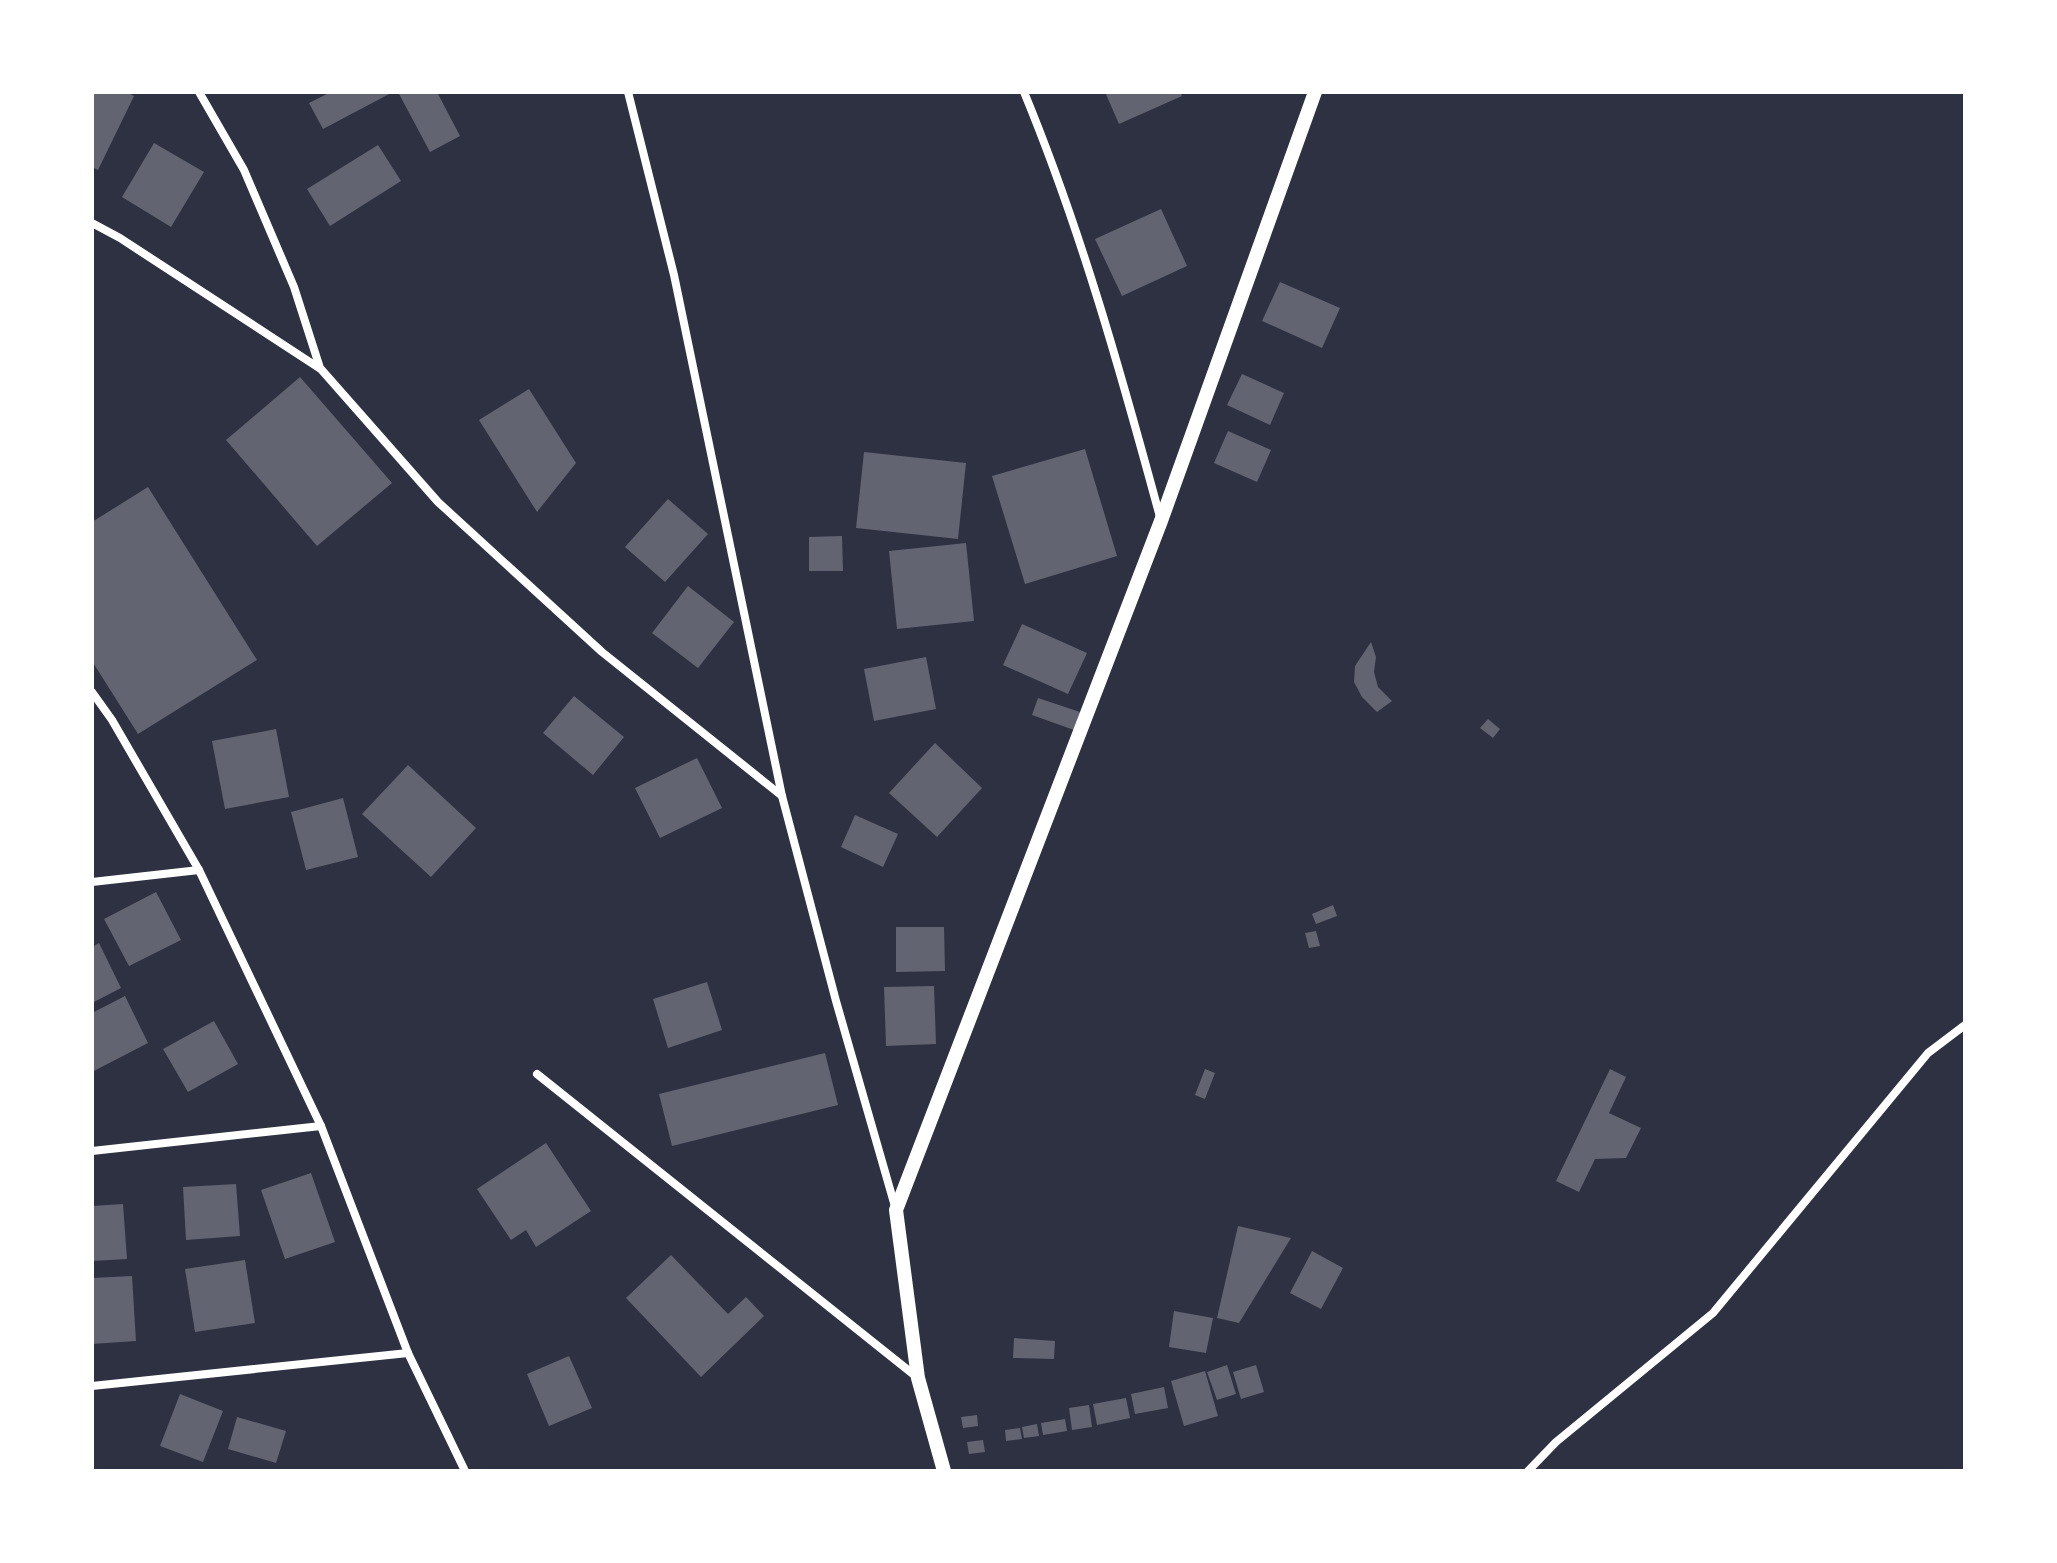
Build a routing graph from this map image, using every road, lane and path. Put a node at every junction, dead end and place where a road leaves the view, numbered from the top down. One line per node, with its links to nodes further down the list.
1 (199, 92): 6 (street)
2 (628, 92): 9 (street)
3 (1024, 92): 7 (street)
4 (1315, 92): 7 (street)
5 (92, 223): 6 (street)
6 (320, 368): 9 (street)
7 (1161, 521): 16 (street)
8 (92, 692): 10 (street)
9 (782, 796): 16 (street)
10 (199, 870): 11 (street); 14 (street)
11 (92, 882)
12 (1965, 1025): 22 (street)
13 (537, 1074): 18 (street)
14 (321, 1126): 15 (street); 17 (street)
15 (92, 1151)
16 (896, 1210): 18 (street)
17 (408, 1353): 19 (street); 20 (street)
18 (918, 1378): 21 (street)
19 (92, 1386)
20 (465, 1471)
21 (944, 1471)
22 (1528, 1471)

